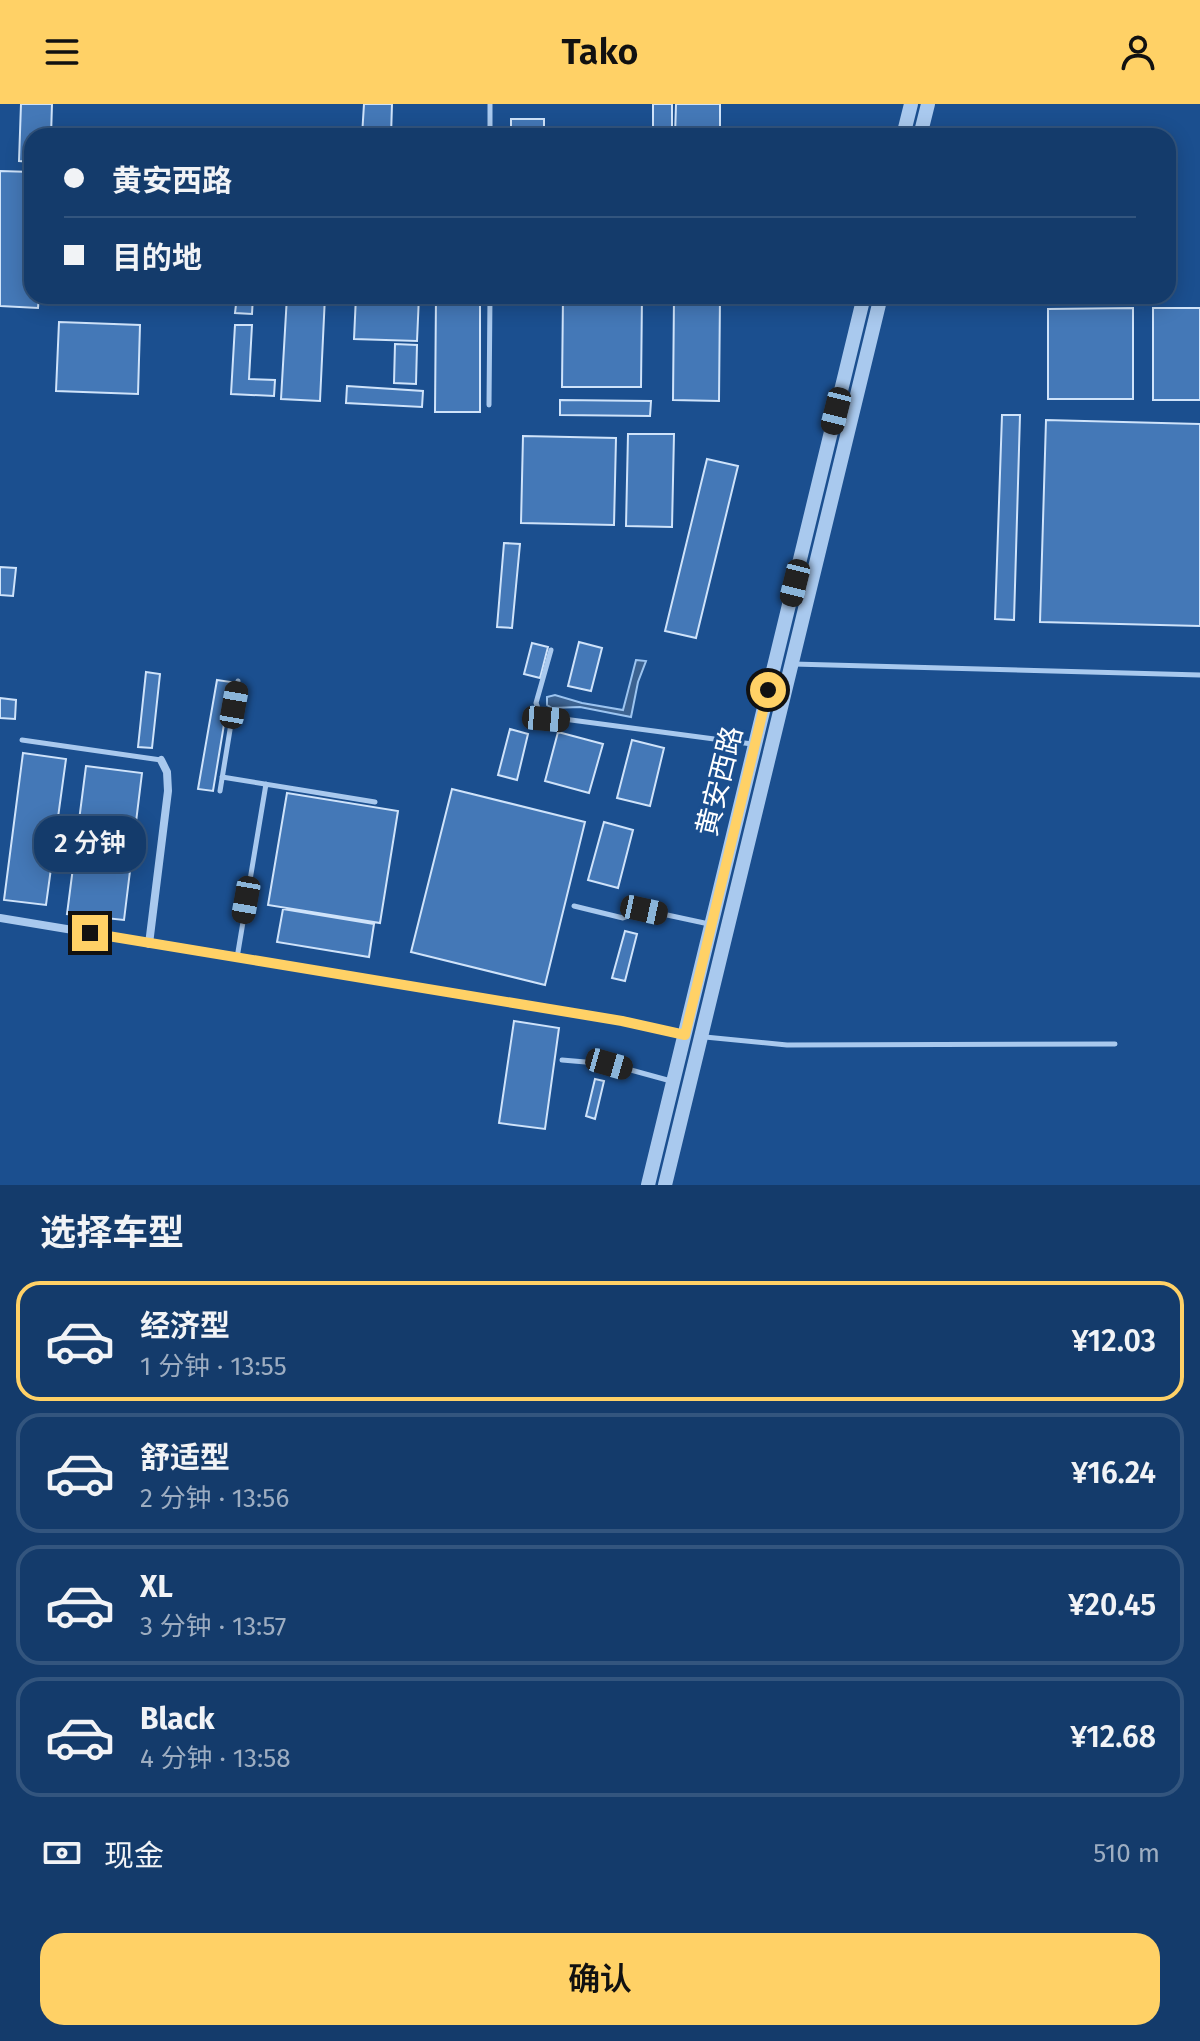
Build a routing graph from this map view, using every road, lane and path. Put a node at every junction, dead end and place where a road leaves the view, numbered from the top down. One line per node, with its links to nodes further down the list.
1 (490, 104): 4 (lane)
2 (911, 104): 5 (street)
3 (928, 104): 6 (street)
4 (490, 128)
5 (905, 128)
6 (922, 128)
7 (490, 304): 10 (lane)
8 (862, 304): 16 (street, 黄安西路)
9 (879, 304): 12 (street, 黄安西路)
10 (489, 405)
11 (551, 650): 16 (lane)
12 (792, 664): 13 (lane); 28 (street, 黄安西路)
13 (1200, 675)
14 (238, 681): 18 (lane)
15 (22, 740): 17 (lane)
16 (755, 744): 24 (street, 黄安西路)
17 (161, 760): 25 (street)
18 (222, 777): 19 (lane); 20 (lane)
19 (266, 784): 21 (lane); 26 (lane)
20 (220, 791)
21 (375, 802)
22 (574, 906): 24 (lane)
23 (0, 918): 25 (street)
24 (711, 924): 27 (street, 黄安西路)
25 (149, 944): 26 (street)
26 (237, 959): 27 (street)
27 (685, 1035): 31 (street, 黄安西路)
28 (701, 1037): 29 (lane); 33 (street, 黄安西路)
29 (1115, 1044)
30 (562, 1060): 31 (lane)
31 (673, 1082): 32 (street, 黄安西路)
32 (648, 1185)
33 (665, 1185)

